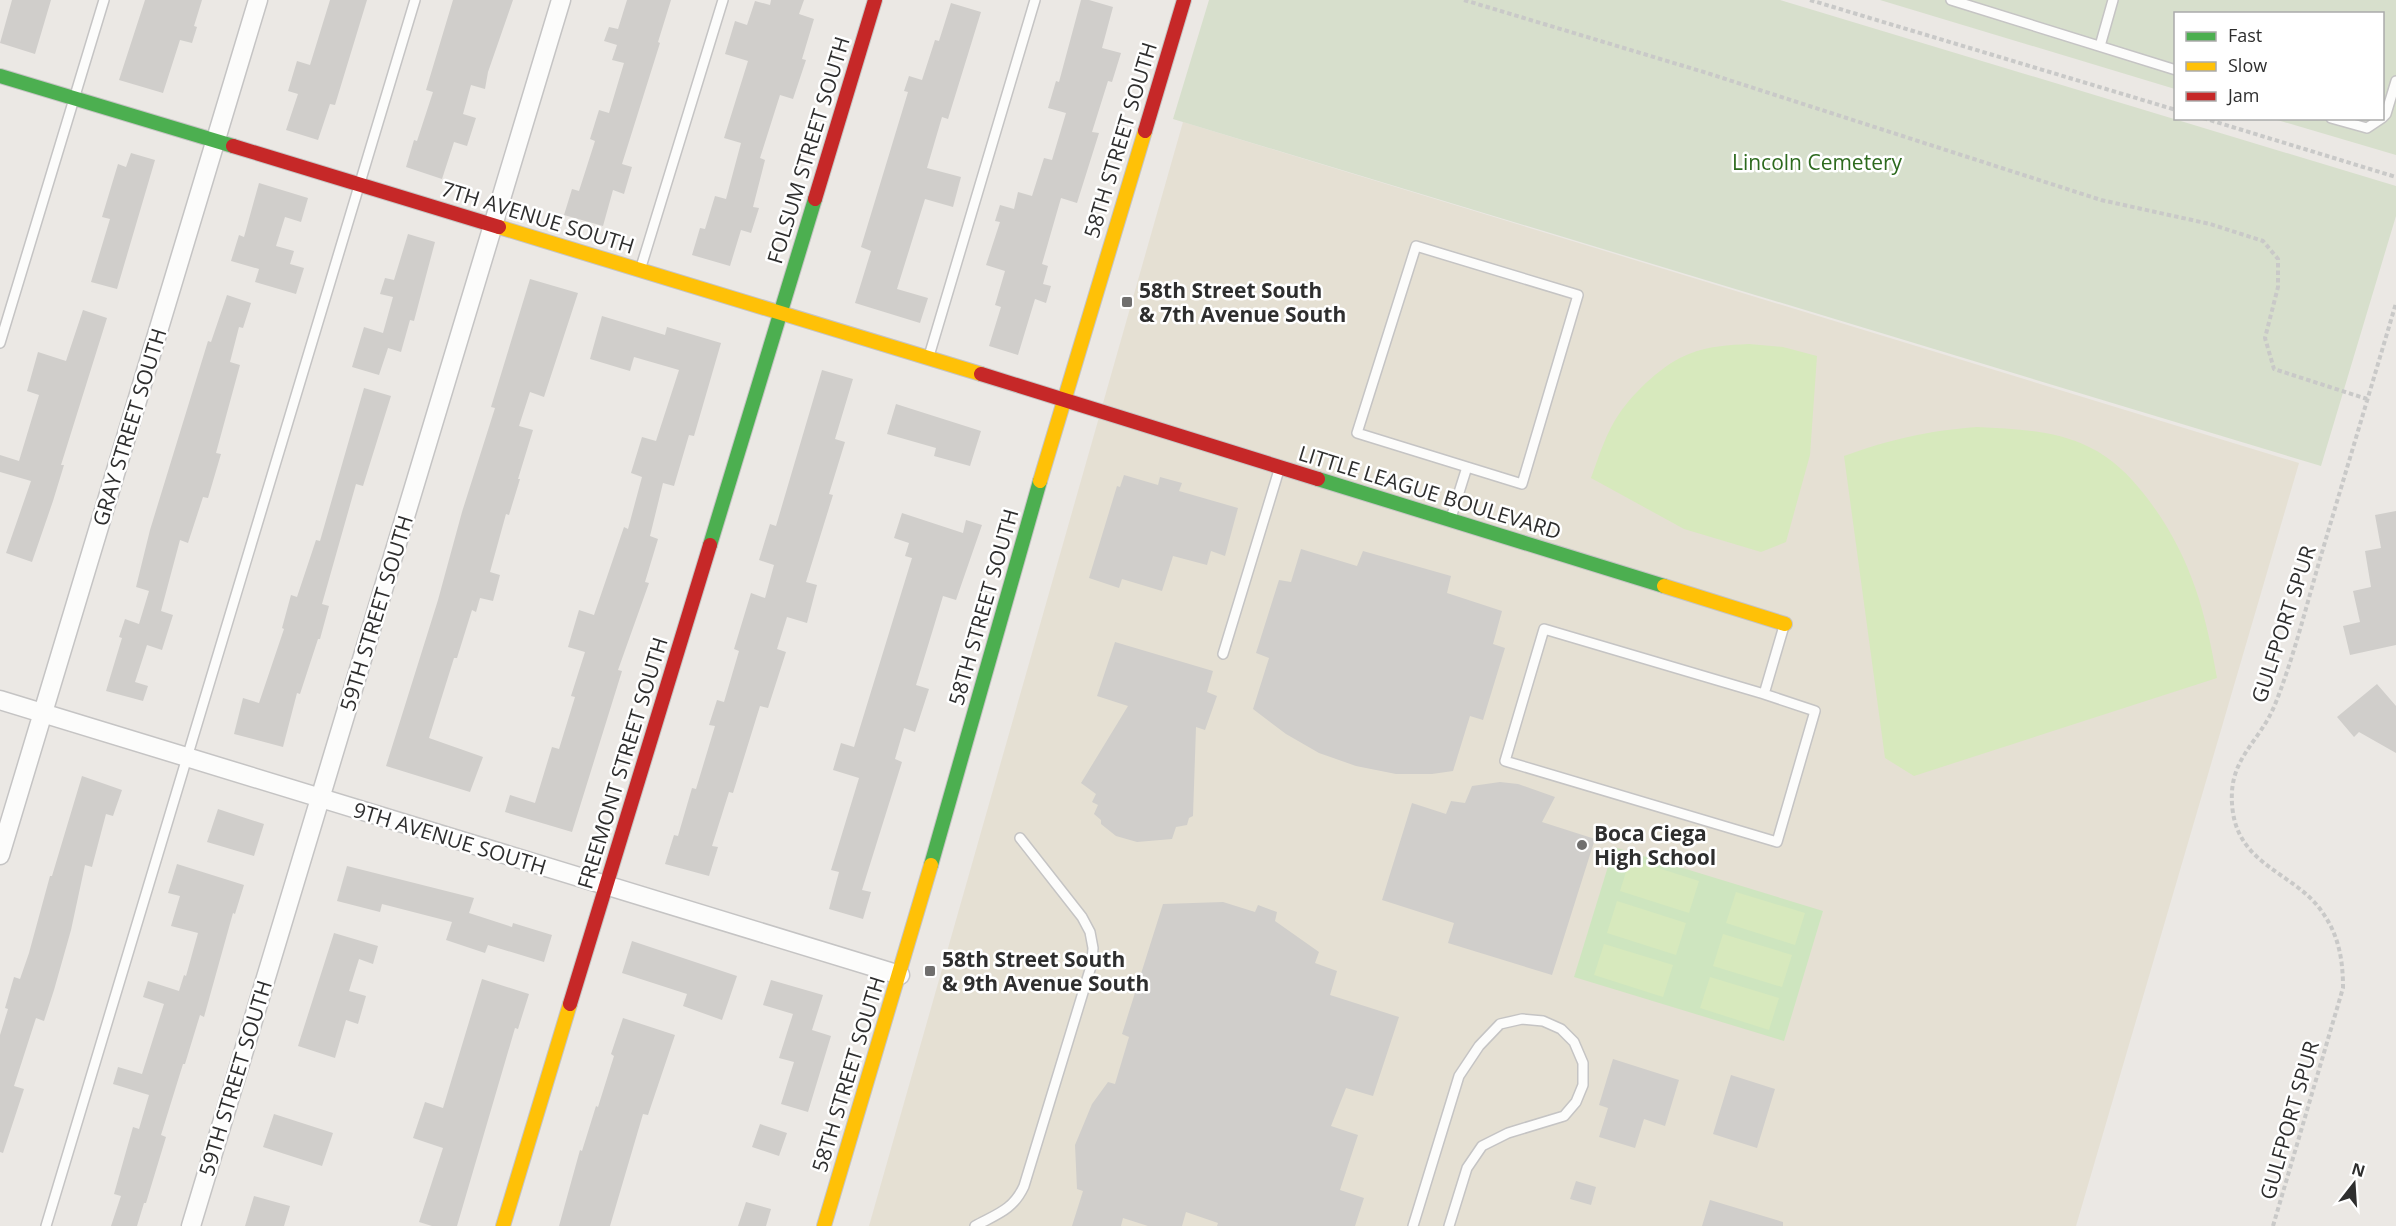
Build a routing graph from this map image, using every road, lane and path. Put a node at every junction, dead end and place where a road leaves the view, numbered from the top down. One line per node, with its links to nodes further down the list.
1 (104, 0): 17 (lane)
2 (258, 0): 23 (street, GRAY STREET SOUTH)
3 (415, 0): 25 (lane)
4 (561, 0): 26 (street, 59TH STREET SOUTH)
5 (723, 0): 27 (lane)
6 (875, 0): 29 (street, FOLSUM STREET SOUTH)
7 (1035, 0): 31 (lane)
8 (1184, 0): 33 (street, 58TH STREET SOUTH)
9 (1464, 0): 32 (path)
10 (1810, 0): 18 (path)
11 (1951, 0): 13 (lane)
12 (2113, 0): 13 (lane)
13 (2100, 46): 14 (lane)
14 (2174, 70)
15 (0, 76): 17 (street, 7TH AVENUE SOUTH)
16 (2396, 81): 19 (lane)
17 (75, 99): 23 (street, 7TH AVENUE SOUTH); 30 (lane)
18 (2174, 110)
19 (2384, 116)
20 (2210, 120): 24 (path)
21 (2338, 120): 22 (lane)
22 (2379, 120)
23 (215, 142): 25 (street, 7TH AVENUE SOUTH); 41 (street, GRAY STREET SOUTH)
24 (2396, 177)
25 (360, 186): 26 (street, 7TH AVENUE SOUTH); 42 (lane)
26 (492, 225): 27 (street, 7TH AVENUE SOUTH); 43 (street, 59TH STREET SOUTH)
27 (640, 270): 29 (street, 7TH AVENUE SOUTH)
28 (2396, 303): 32 (path, GULFPORT SPUR)
29 (781, 312): 31 (street, 7TH AVENUE SOUTH); 46 (street, FREEMONT STREET SOUTH)
30 (0, 343)
31 (928, 359): 33 (street, 7TH AVENUE SOUTH)
32 (2367, 399): 55 (path, GULFPORT SPUR)
33 (1063, 401): 35 (street, LITTLE LEAGUE BOULEVARD); 47 (street, 58TH STREET SOUTH)
34 (1467, 467): 34 (lane); 36 (lane)
35 (1280, 468): 36 (street, LITTLE LEAGUE BOULEVARD); 38 (lane)
36 (1450, 520): 37 (street, LITTLE LEAGUE BOULEVARD)
37 (1785, 624): 39 (lane)
38 (1223, 654)
39 (1764, 694): 39 (lane)
40 (0, 700): 41 (street, 9TH AVENUE SOUTH)
41 (43, 713): 42 (street, 9TH AVENUE SOUTH); 45 (street, GRAY STREET SOUTH)
42 (187, 758): 43 (street, 9TH AVENUE SOUTH); 48 (lane)
43 (320, 799): 46 (street, 9TH AVENUE SOUTH); 49 (street, 59TH STREET SOUTH)
44 (1020, 838): 52 (lane)
45 (0, 855)
46 (607, 885): 47 (street, 9TH AVENUE SOUTH); 50 (street, FREEMONT STREET SOUTH)
47 (900, 975): 51 (street, 58TH STREET SOUTH)
48 (46, 1226)
49 (191, 1226)
50 (503, 1226)
51 (824, 1226)
52 (975, 1226)
53 (1413, 1226): 54 (lane)
54 (1449, 1226)
55 (2273, 1226)

